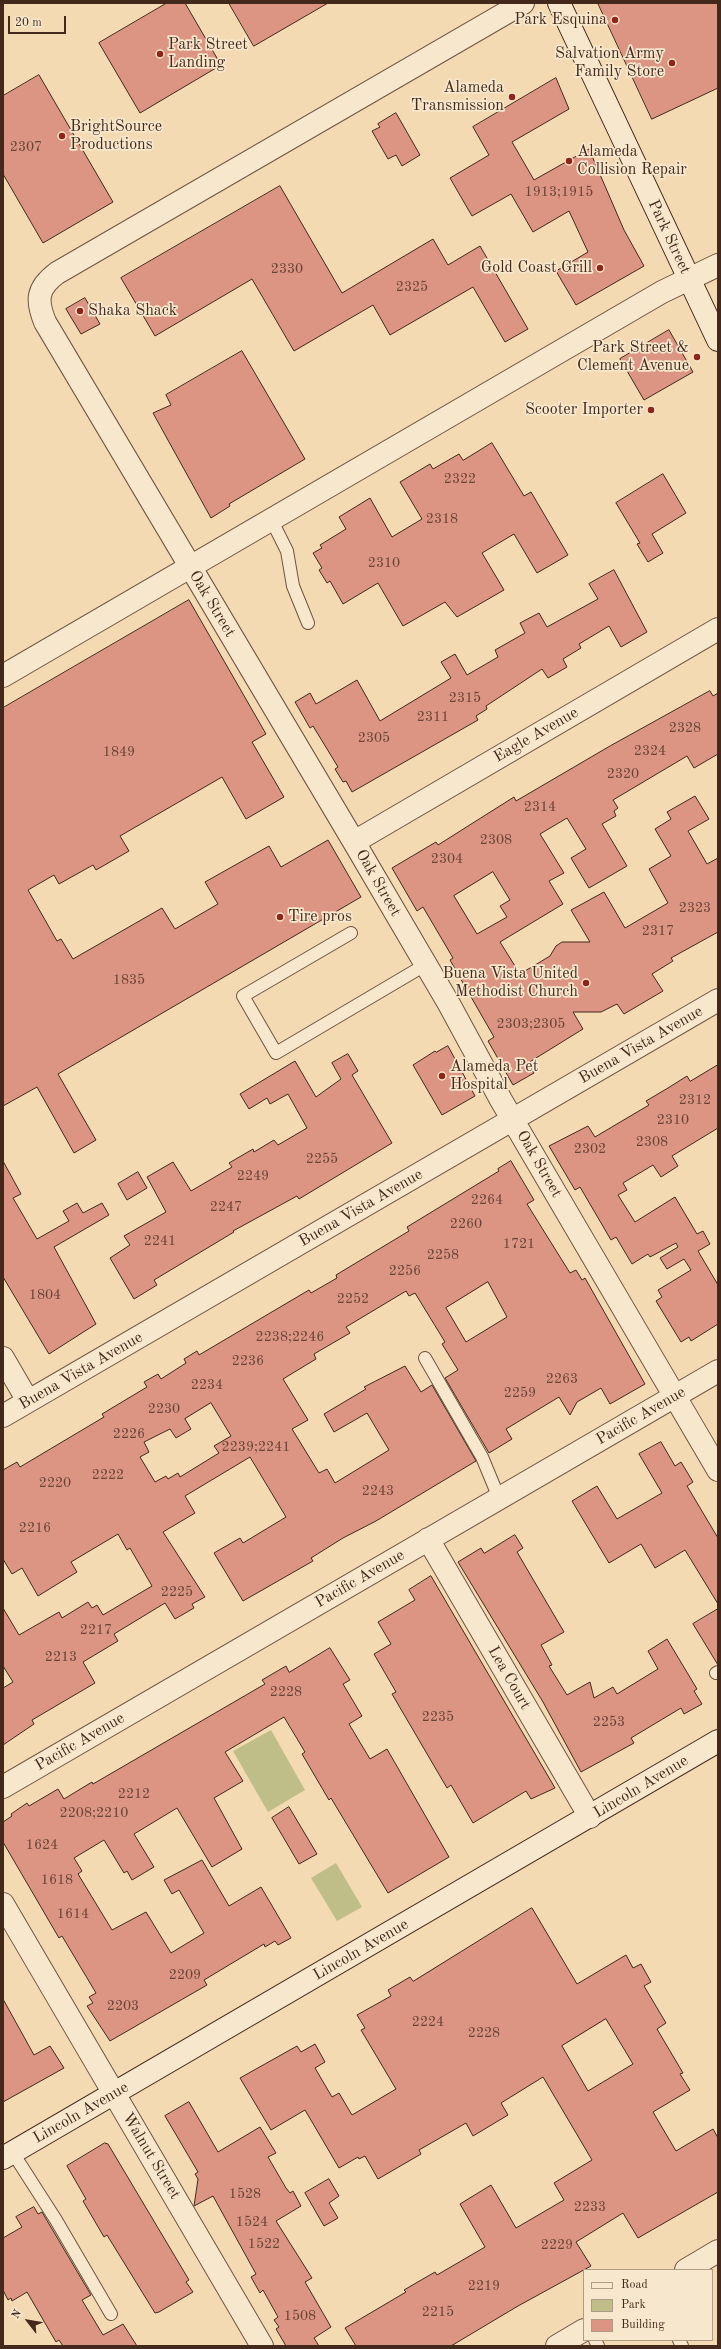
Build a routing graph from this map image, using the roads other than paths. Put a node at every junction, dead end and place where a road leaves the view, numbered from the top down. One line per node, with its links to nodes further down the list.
1 (523, 3): 7 (street, Oak Street)
2 (559, 3): 4 (street, Park Street)
3 (718, 265): 4 (street)
4 (689, 279): 5 (street, Park Street); 6 (street)
5 (718, 340)
6 (272, 521): 7 (street); 8 (lane)
7 (190, 567): 10 (street); 11 (street, Oak Street)
8 (308, 623)
9 (718, 629): 11 (street, Eagle Avenue)
10 (3, 676)
11 (354, 842): 13 (street, Oak Street)
12 (351, 933): 13 (lane)
13 (425, 965): 15 (street, Oak Street)
14 (718, 1000): 15 (street, Buena Vista Avenue)
15 (513, 1120): 19 (street, Oak Street); 20 (street, Buena Vista Avenue)
16 (3, 1358): 20 (street)
17 (425, 1358): 23 (lane)
18 (718, 1371): 19 (street, Pacific Avenue)
19 (674, 1397): 22 (street, Oak Street); 23 (street, Pacific Avenue)
20 (28, 1401): 21 (street, Buena Vista Avenue)
21 (3, 1416)
22 (718, 1470)
23 (499, 1498): 24 (street, Pacific Avenue)
24 (428, 1539): 26 (street, Pacific Avenue); 27 (street, Lea Court)
25 (718, 1741): 27 (street, Lincoln Avenue)
26 (3, 1787)
27 (590, 1816): 29 (street, Lincoln Avenue)
28 (3, 1904): 29 (street, Walnut Street)
29 (114, 2093): 30 (street, Lincoln Avenue); 35 (street, Walnut Street)
30 (8, 2156): 33 (lane)
31 (718, 2251): 32 (street)
32 (688, 2269)
33 (111, 2314)
34 (583, 2331): 36 (street)
35 (262, 2346)
36 (557, 2346)

